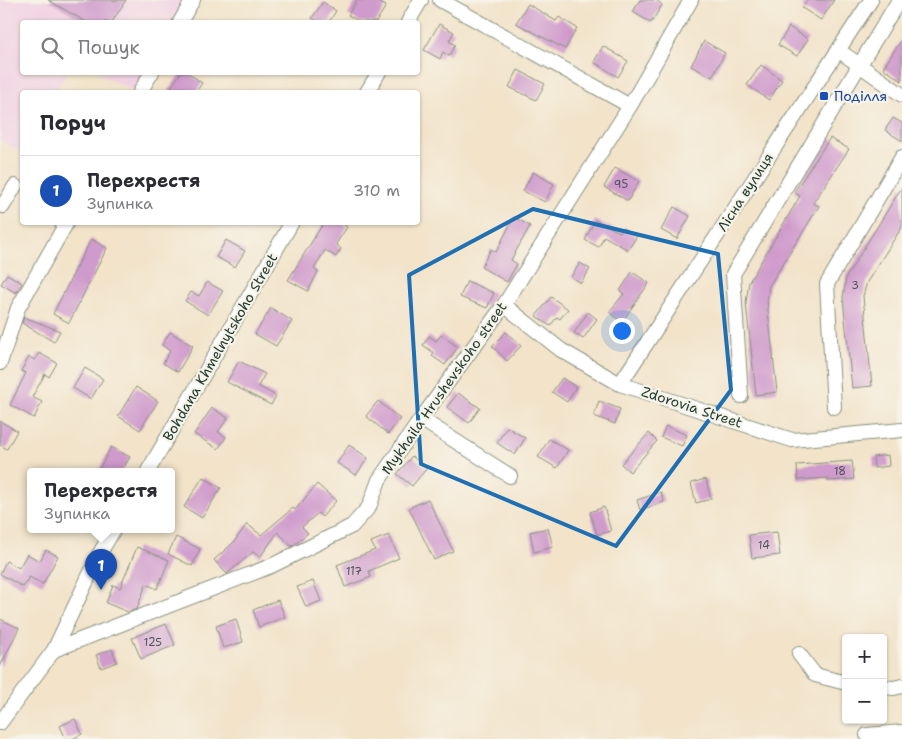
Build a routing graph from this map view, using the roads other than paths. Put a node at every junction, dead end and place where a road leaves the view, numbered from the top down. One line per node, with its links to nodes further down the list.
1 (193, 0): 7 (street)
2 (421, 0): 8 (street)
3 (440, 0): 16 (street)
4 (691, 0): 16 (street, Mykhaila Hrushevskoho street)
5 (871, 0): 9 (street, Лісна вулиця)
6 (900, 0): 10 (street)
7 (181, 20)
8 (409, 20)
9 (838, 50): 10 (street); 24 (street, Лісна вулиця)
10 (859, 66): 15 (street); 25 (street)
11 (150, 75): 13 (street)
12 (377, 75): 14 (street)
13 (141, 90)
14 (368, 90)
15 (902, 95)
16 (630, 106): 22 (street, Mykhaila Hrushevskoho street)
17 (902, 157): 26 (street)
18 (15, 186): 19 (street)
19 (0, 205)
20 (65, 225): 23 (street)
21 (290, 225): 29 (street, Bohdana Khmelnytskoho Street)
22 (504, 305): 24 (street, Zdorovia Street); 27 (street, Mykhaila Hrushevskoho street)
23 (0, 363)
24 (620, 384): 28 (street, Zdorovia Street)
25 (741, 396)
26 (834, 407)
27 (421, 419): 30 (street); 32 (street, Mykhaila Hrushevskoho street)
28 (902, 430)
29 (150, 468)
30 (510, 476)
31 (112, 533): 32 (street)
32 (54, 650): 37 (street)
33 (798, 654): 34 (street)
34 (842, 682)
35 (902, 686): 36 (street)
36 (887, 687)
37 (0, 723)
38 (902, 732): 39 (street)
39 (867, 735)

